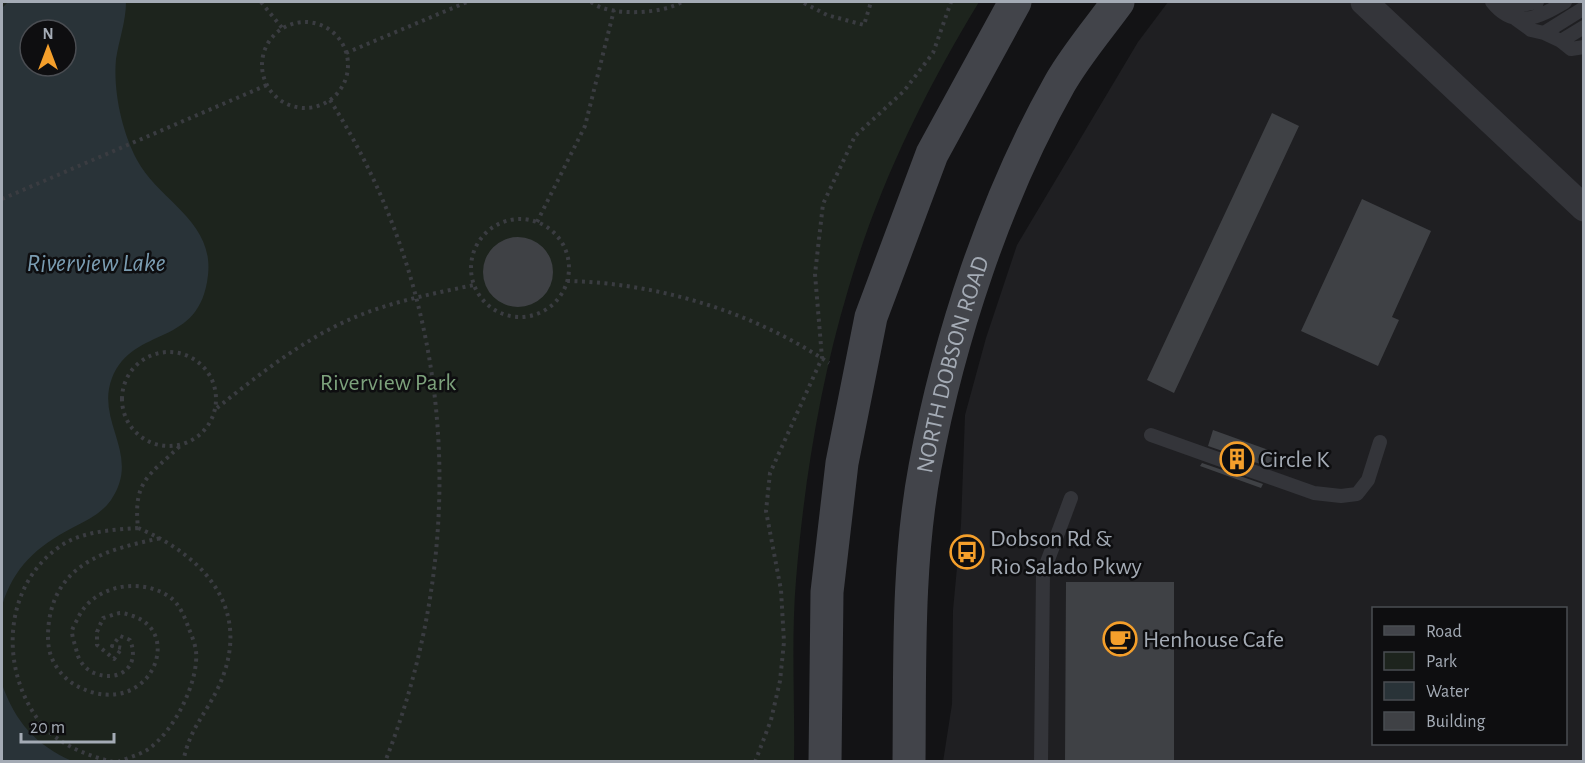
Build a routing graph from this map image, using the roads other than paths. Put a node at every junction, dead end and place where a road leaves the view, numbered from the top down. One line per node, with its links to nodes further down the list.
1 (1015, 2): 18 (main road)
2 (1118, 2): 19 (main road, NORTH DOBSON ROAD)
3 (1364, 2): 14 (street)
4 (1492, 2): 9 (lane)
5 (1501, 2): 6 (lane)
6 (1538, 2)
7 (1565, 2): 9 (lane)
8 (1584, 8): 11 (lane)
9 (1516, 19): 11 (lane)
10 (1584, 27): 12 (lane)
11 (1545, 33): 12 (lane)
12 (1562, 41): 13 (lane)
13 (1584, 47)
14 (1584, 208)
15 (1151, 435): 16 (lane)
16 (1380, 442)
17 (1071, 498): 20 (lane)
18 (825, 762)
19 (909, 762)
20 (1041, 762)

